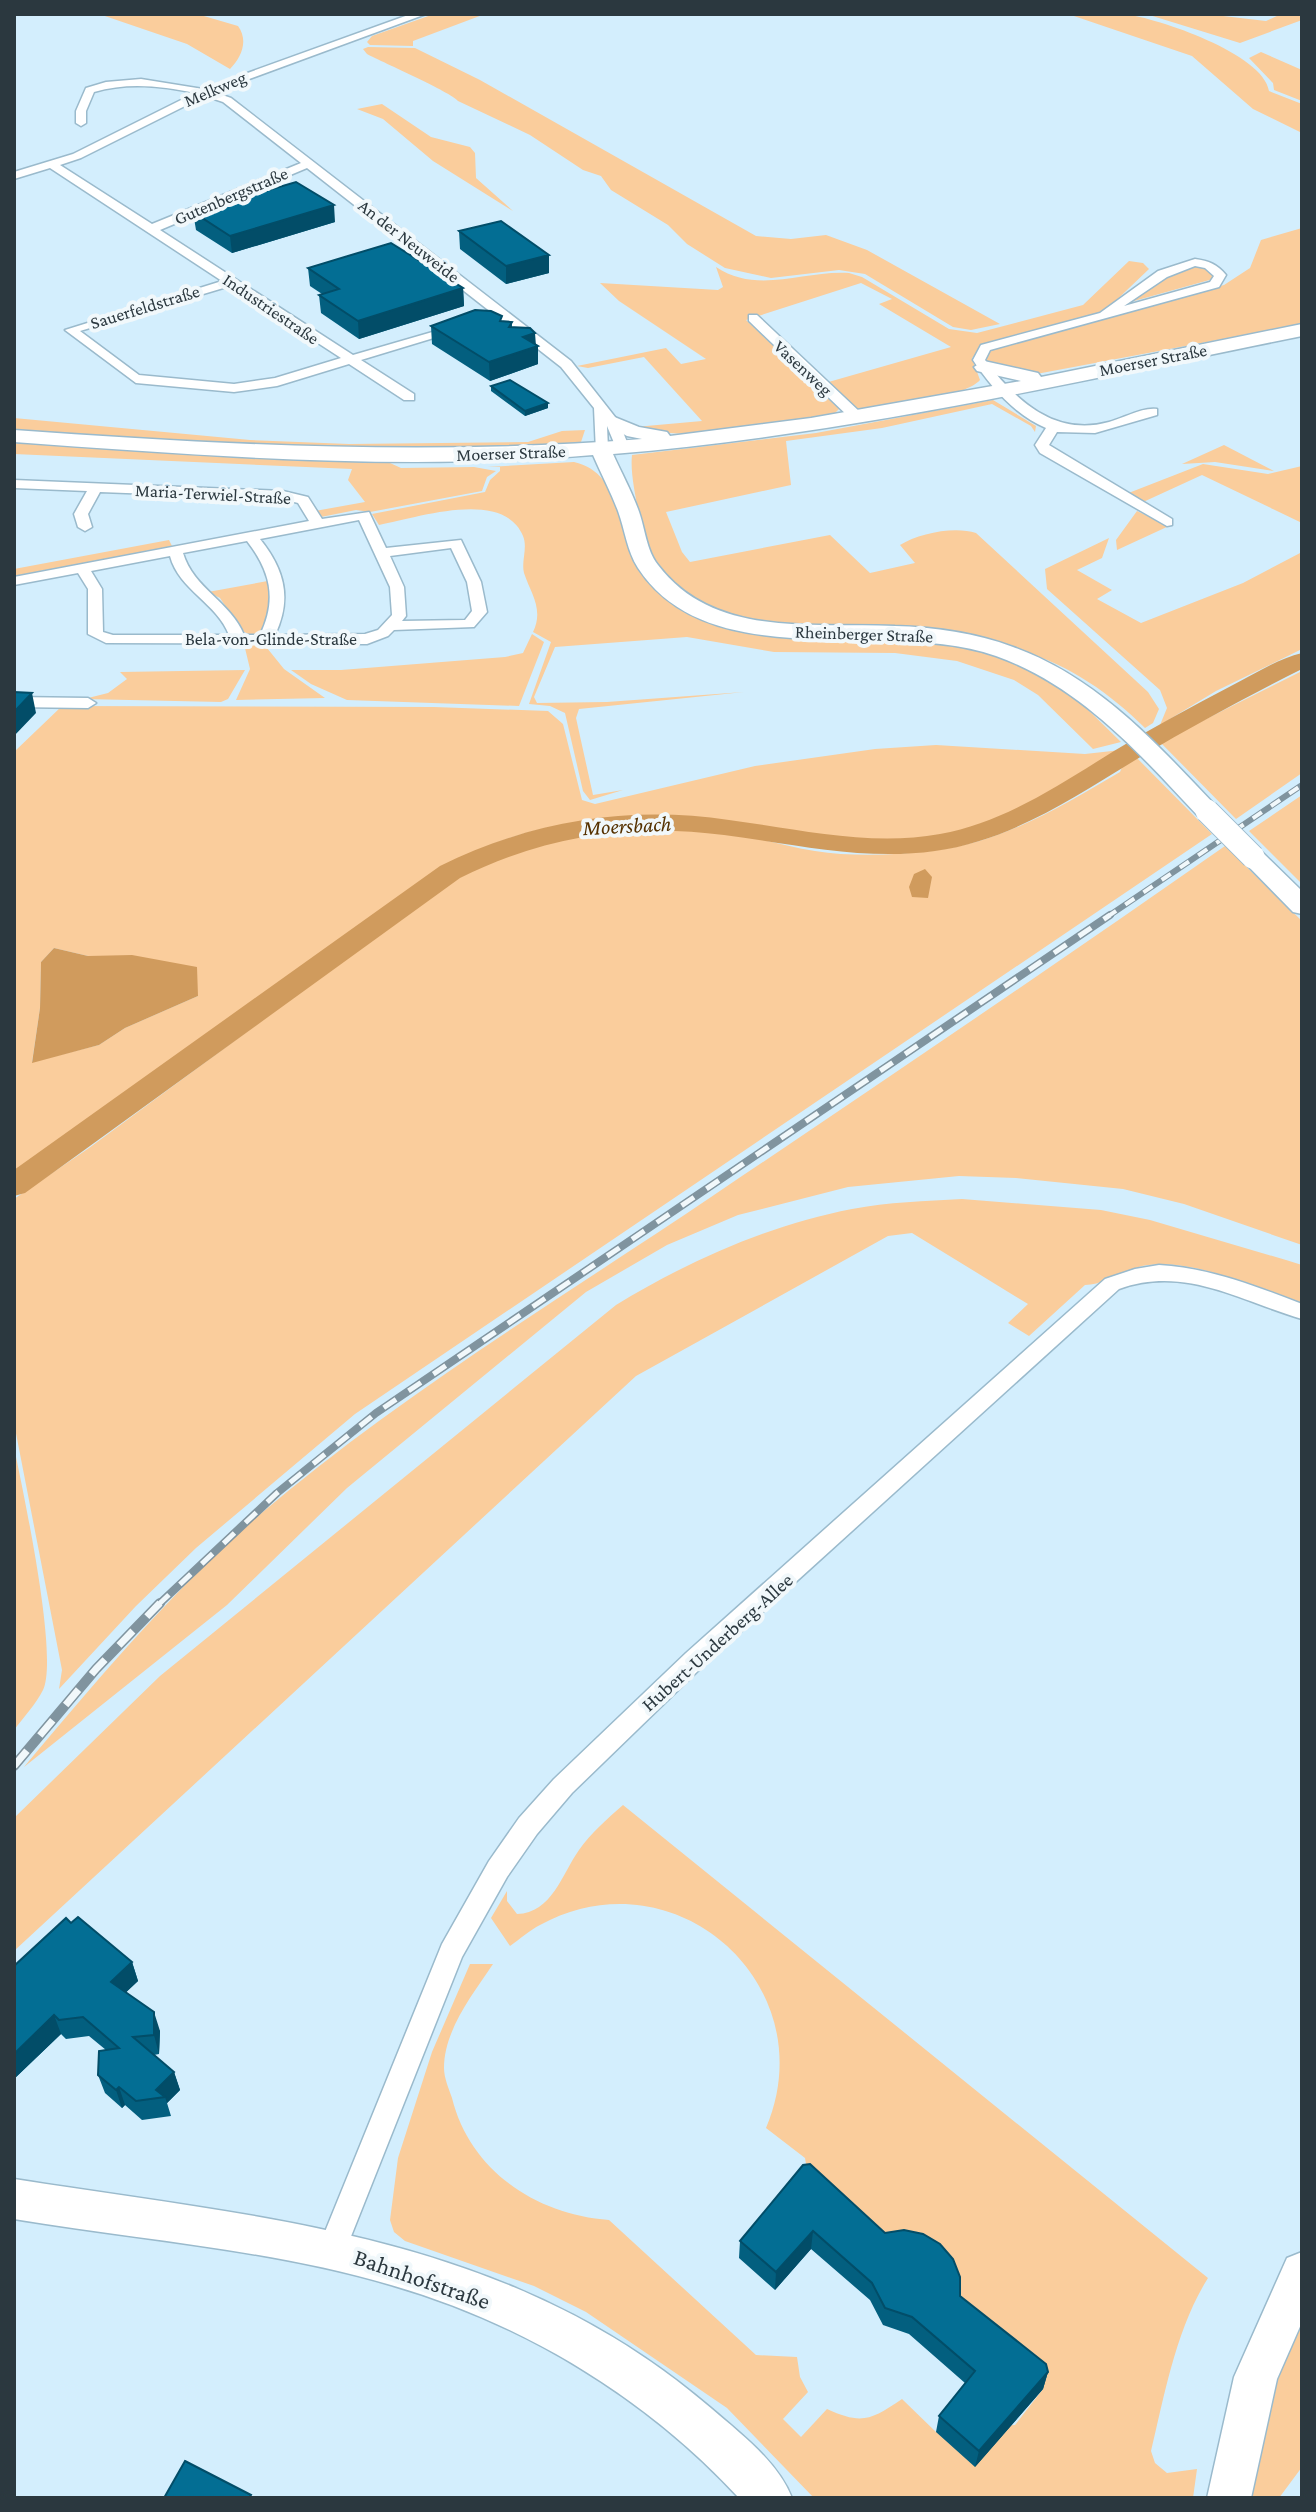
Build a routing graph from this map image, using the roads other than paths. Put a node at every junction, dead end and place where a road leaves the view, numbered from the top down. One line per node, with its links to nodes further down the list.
1 (421, 14): 2 (street, Melkweg)
2 (203, 93): 3 (street, An der Neuweide); 4 (street, An der Neuweide); 5 (street, Melkweg)
3 (81, 123)
4 (310, 163): 7 (street, Gutenbergstraße); 9 (street, An der Neuweide)
5 (54, 166): 6 (street, Melkweg); 7 (street, Industriestraße)
6 (14, 176)
7 (151, 229): 8 (street, Industriestraße)
8 (230, 282): 15 (street, Industriestraße); 15 (street, Sauerfeldstraße)
9 (502, 313): 11 (street); 21 (street, An der Neuweide)
10 (1105, 315): 10 (street); 16 (street)
11 (486, 317)
12 (753, 318): 22 (street, Vasenweg)
13 (471, 322): 15 (street)
14 (1302, 330): 17 (main road, Moerser Straße)
15 (350, 361): 19 (street, Industriestraße)
16 (984, 367): 17 (main road); 18 (street)
17 (1065, 376): 18 (main road, Moerser Straße)
18 (1003, 389): 22 (main road, Moerser Straße); 23 (street)
19 (409, 397)
20 (1152, 412): 23 (street)
21 (606, 416): 25 (main road); 26 (street, An der Neuweide); 26 (street)
22 (856, 416): 25 (main road, Moerser Straße)
23 (1053, 427): 33 (street)
24 (14, 436): 27 (main road, Moerser Straße)
25 (690, 439): 26 (main road, Moerser Straße)
26 (611, 448): 27 (main road, Moerser Straße); 28 (main road, Rheinberger Straße); 31 (main road, Rheinberger Straße)
27 (538, 452): 28 (main road)
28 (613, 482): 31 (main road, Rheinberger Straße)
29 (14, 484): 30 (street, Maria-Terwiel-Straße)
30 (96, 487): 32 (street, Maria-Terwiel-Straße); 34 (street)
31 (628, 509): 45 (main road, Rheinberger Straße, bridge)
32 (317, 522): 35 (street); 37 (street)
33 (1167, 522)
34 (85, 527)
35 (250, 535): 36 (street); 42 (street)
36 (175, 550): 38 (street); 41 (street)
37 (379, 553): 40 (street); 40 (street, Bela-von-Glinde-Straße)
38 (82, 568): 39 (street); 41 (street, Bela-von-Glinde-Straße)
39 (14, 581)
40 (392, 626): 42 (street, Bela-von-Glinde-Straße)
41 (238, 639): 42 (street, Bela-von-Glinde-Straße)
42 (265, 639)
43 (14, 702): 44 (street)
44 (88, 703)
45 (1302, 906)
46 (1302, 1312): 48 (street, Hubert-Underberg-Allee)
47 (14, 2199): 48 (main road, Bahnhofstraße)
48 (332, 2249): 50 (main road, Bahnhofstraße)
49 (1302, 2273): 51 (main road)
50 (770, 2498)
51 (1229, 2498)

